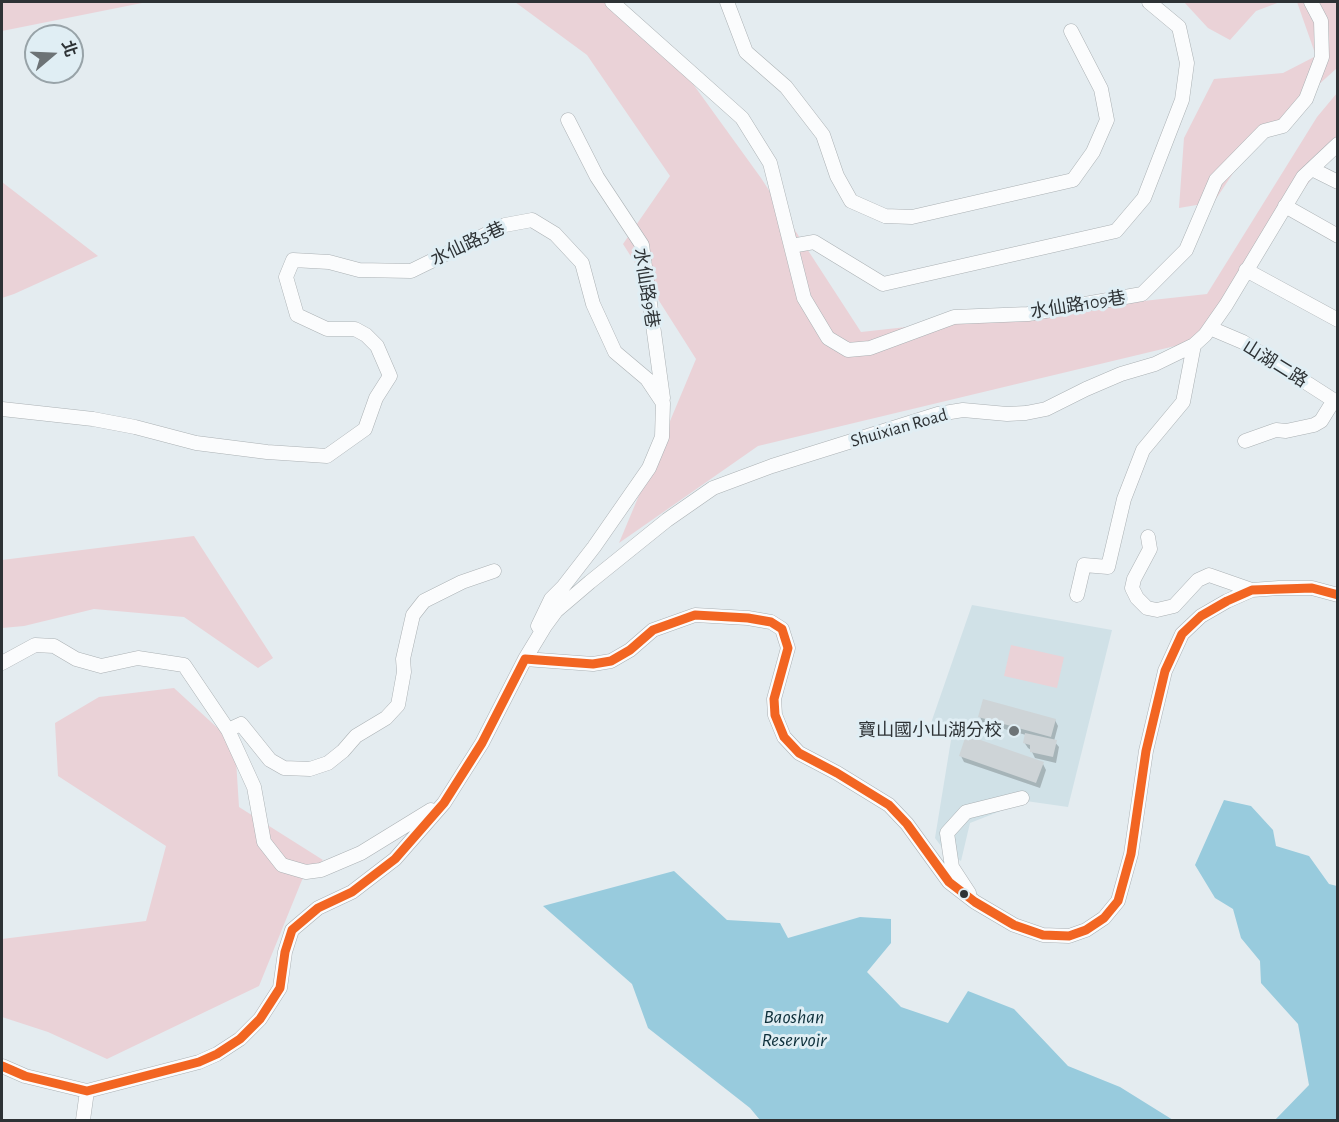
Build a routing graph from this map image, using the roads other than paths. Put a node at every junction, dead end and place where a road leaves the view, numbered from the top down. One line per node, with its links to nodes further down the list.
1 (612, 2): 12 (street, 水仙路109巷)
2 (727, 2): 5 (street)
3 (1149, 2): 12 (street)
4 (1311, 2): 12 (street, 水仙路109巷)
5 (1071, 31)
6 (568, 120): 18 (street, 水仙路9巷)
7 (1338, 144): 8 (street, Shuixian Road)
8 (1312, 168): 9 (street); 10 (street, Shuixian Road)
9 (1336, 179)
10 (1286, 206): 11 (street); 13 (street, Shuixian Road)
11 (1338, 236)
12 (791, 246)
13 (1246, 270): 14 (street); 15 (street, Shuixian Road)
14 (1338, 320)
15 (1210, 328): 16 (street, Shuixian Road); 17 (street, 山湖二路)
16 (1194, 345): 24 (street); 26 (street, Shuixian Road)
17 (1336, 401): 20 (street)
18 (663, 404): 19 (street, 水仙路5巷); 26 (street)
19 (2, 409)
20 (1245, 441)
21 (1148, 537): 23 (street)
22 (494, 571): 28 (street)
23 (1252, 590): 25 (street); 31 (street)
24 (1077, 595)
25 (1338, 595)
26 (525, 659): 30 (street); 31 (street)
27 (2, 663): 28 (street)
28 (228, 730): 30 (street)
29 (1022, 798): 31 (street)
30 (444, 803): 33 (street)
31 (975, 902)
32 (2, 1066): 33 (street)
33 (87, 1091): 34 (street)
34 (83, 1120)

